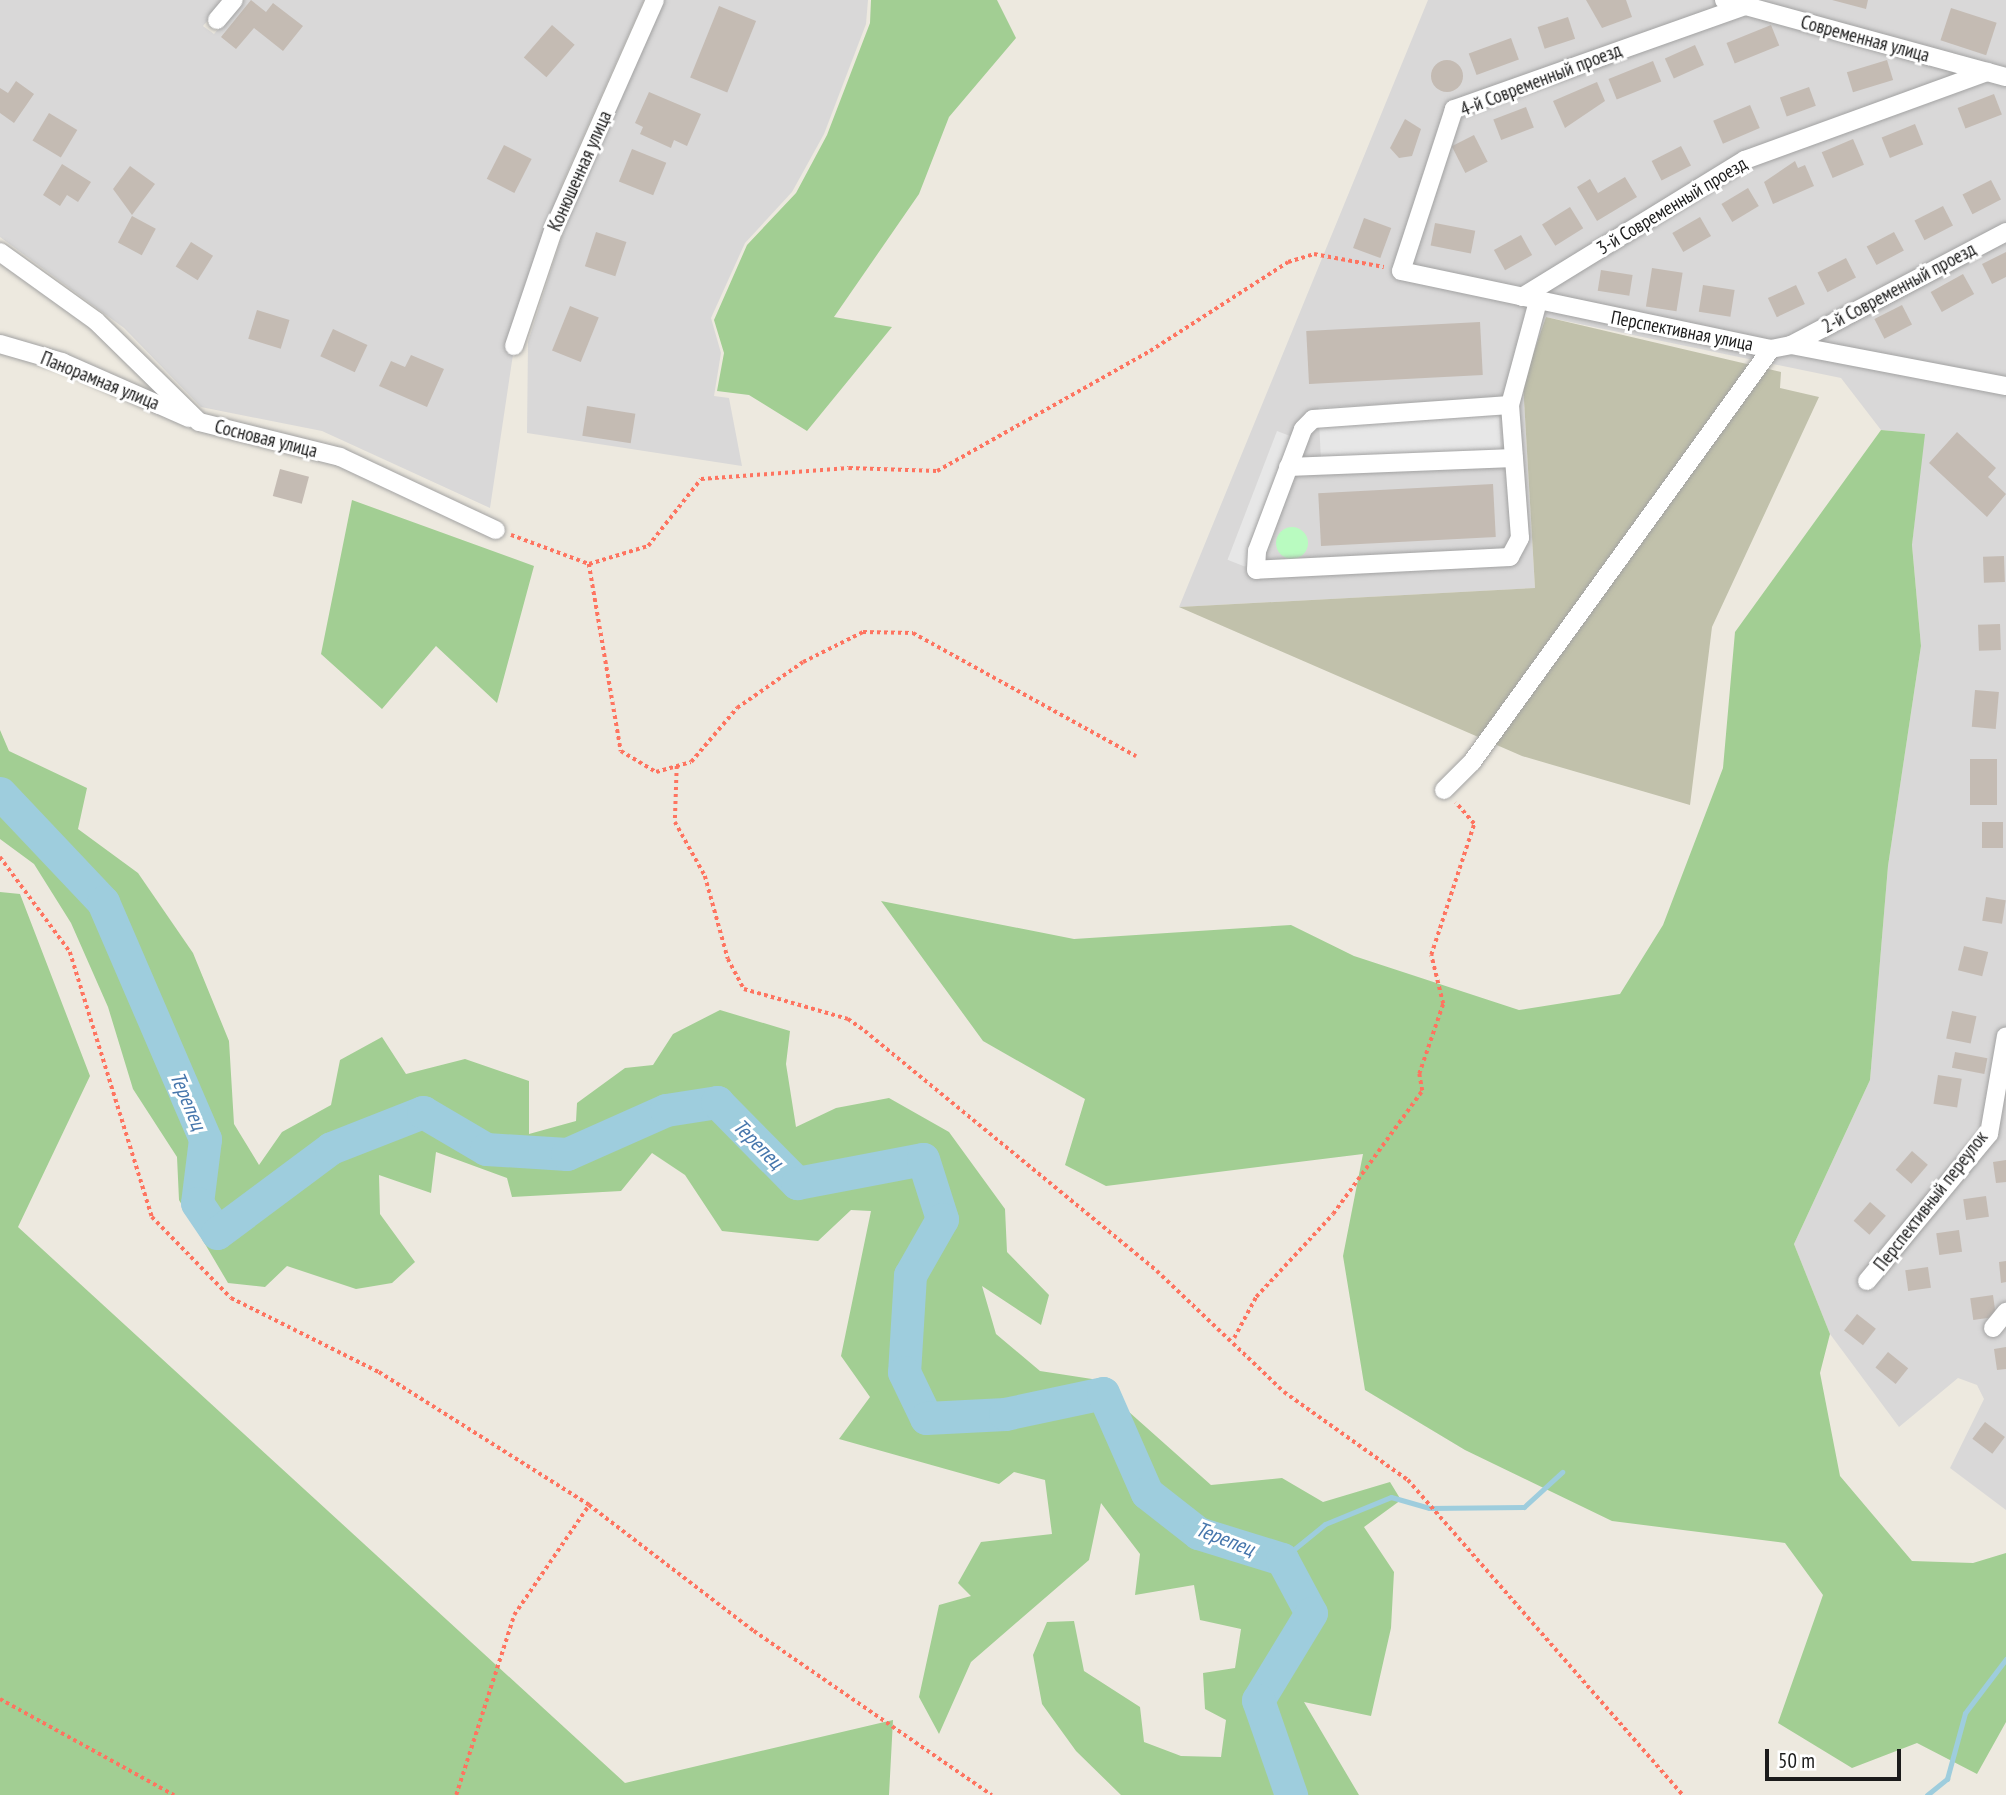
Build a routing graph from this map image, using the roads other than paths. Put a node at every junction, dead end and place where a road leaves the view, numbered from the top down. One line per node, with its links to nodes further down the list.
1 (234, 0): 5 (street)
2 (655, 0): 14 (street, Конюшенная улица)
3 (1724, 0): 4 (street, Современная улица)
4 (1745, 6): 6 (street, Современная улица); 10 (street, 4-й Современный проезд)
5 (217, 20)
6 (1987, 72): 7 (street, Современная улица); 11 (street, 3-й Современный проезд)
7 (2006, 78)
8 (2006, 232): 13 (street, 2-й Современный проезд)
9 (0, 252): 18 (street, Сосновая улица)
10 (1401, 271): 11 (street, Перспективная улица)
11 (1530, 299): 15 (street, Перспективная улица); 17 (street)
12 (0, 344): 18 (street, Панорамная улица)
13 (1791, 345): 15 (street, Перспективная улица); 16 (street, Перспективная улица)
14 (514, 346)
15 (1771, 349): 22 (street)
16 (2006, 386)
17 (1510, 405): 19 (street); 20 (street)
18 (199, 422): 21 (street, Сосновая улица)
19 (1514, 458): 20 (street); 20 (street)
20 (1288, 467)
21 (496, 530)
22 (1444, 790)
23 (2006, 1036): 25 (street, Перспективный переулок)
24 (2006, 1114): 25 (street)
25 (1989, 1134): 26 (street, Перспективный переулок)
26 (1867, 1281)
27 (2006, 1312): 28 (street)
28 (1993, 1328)

